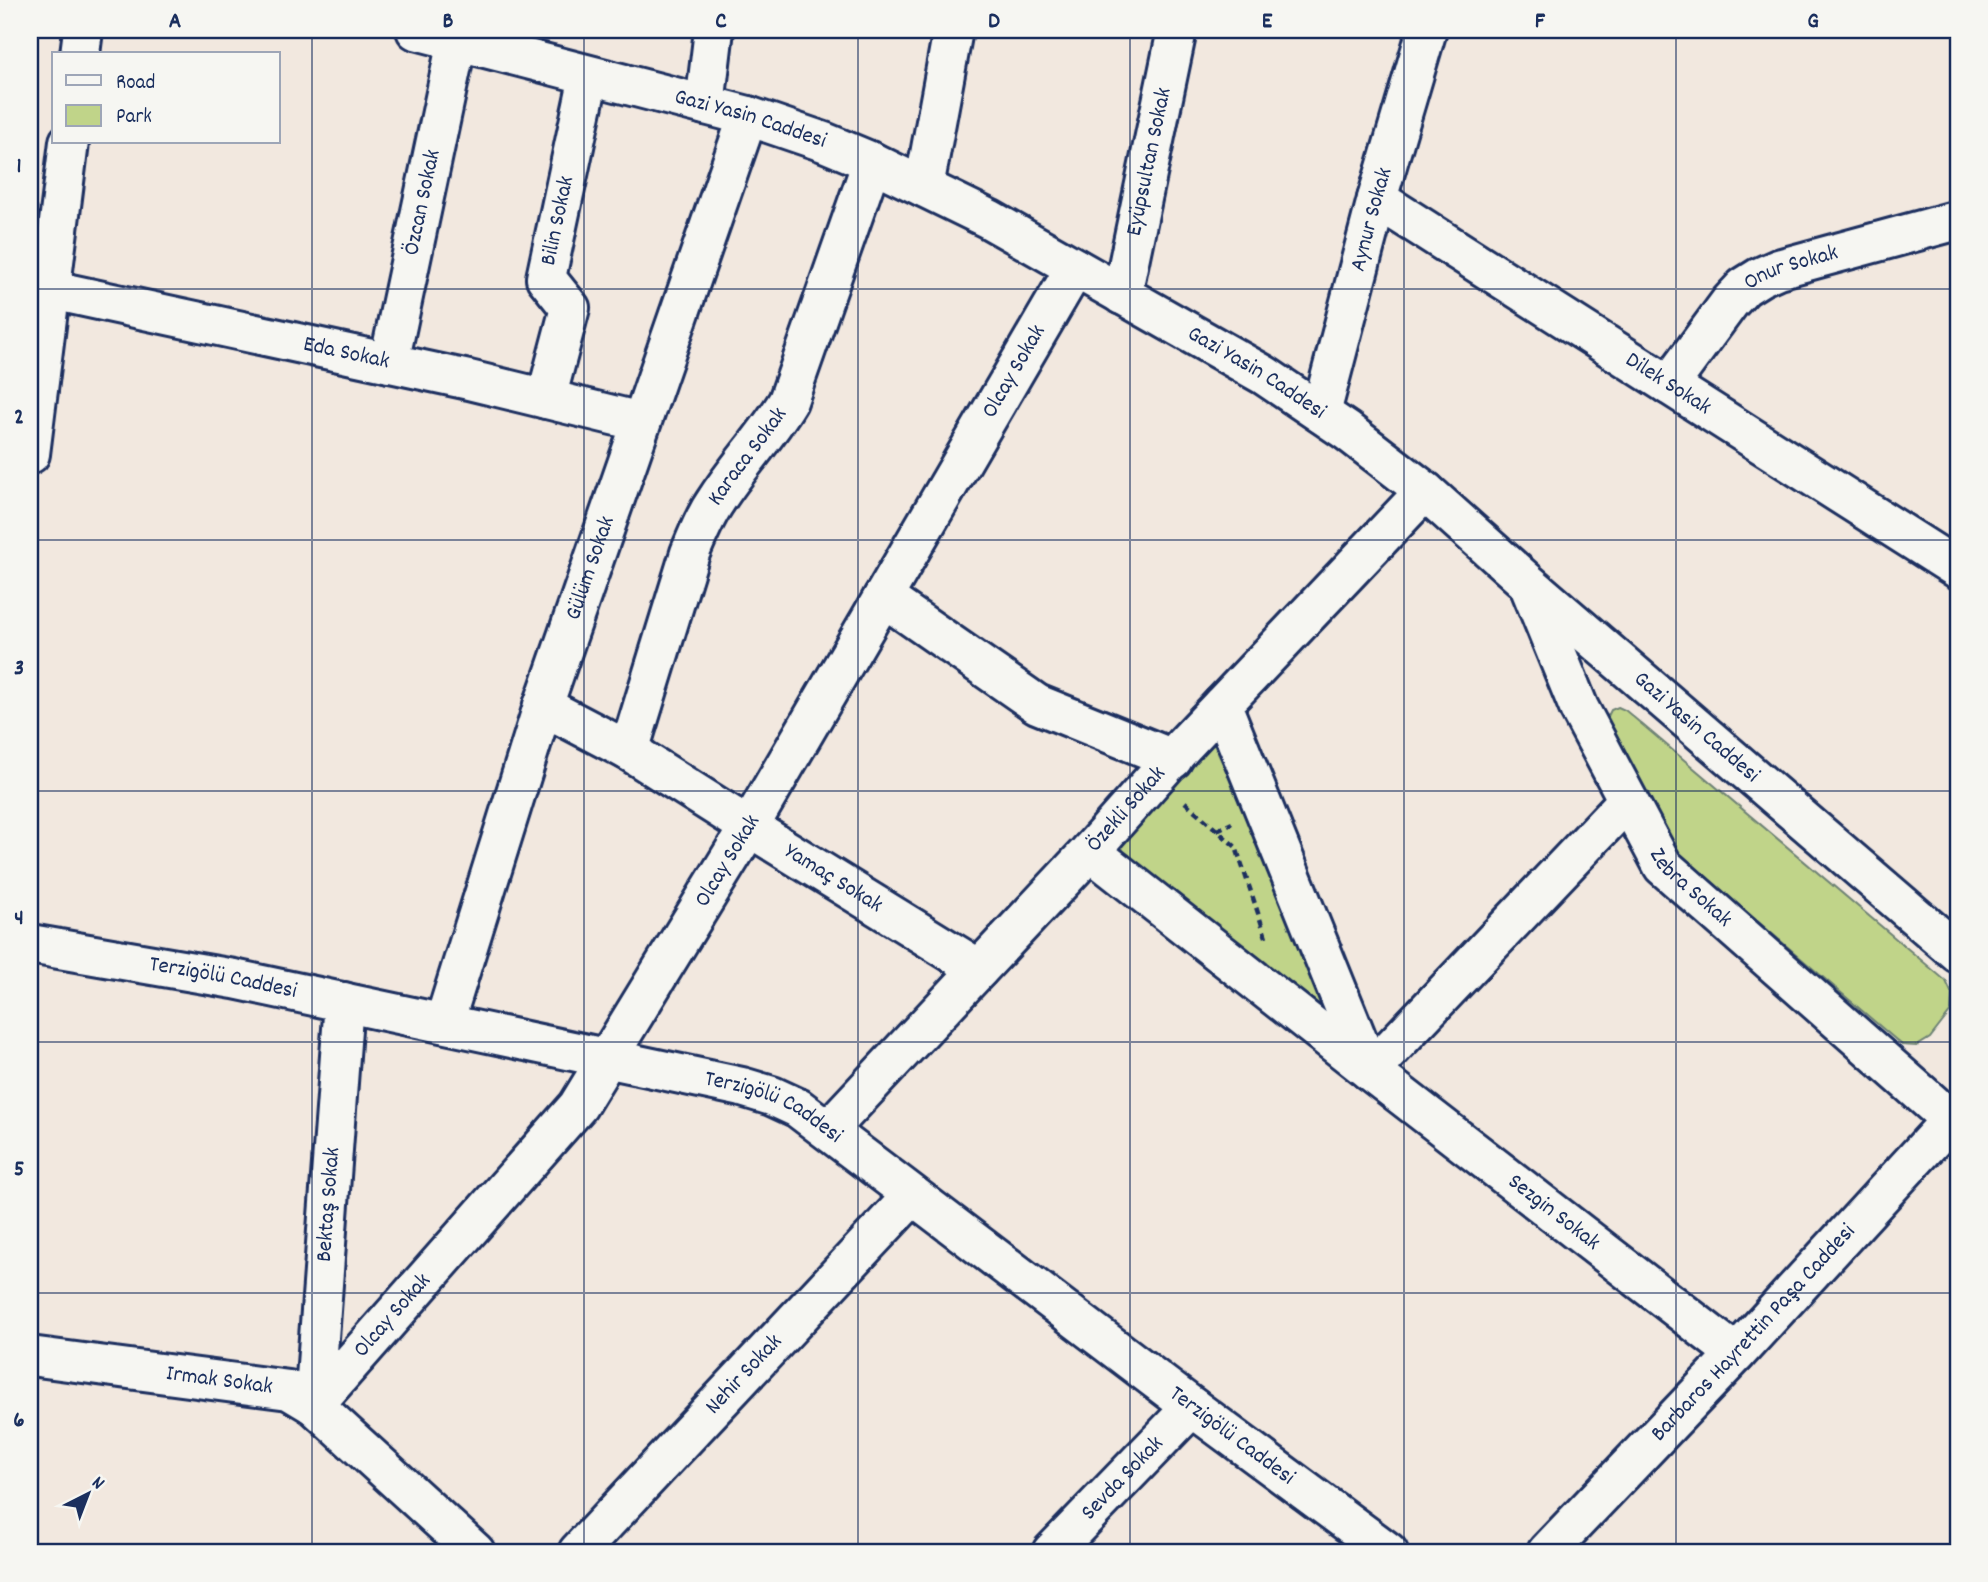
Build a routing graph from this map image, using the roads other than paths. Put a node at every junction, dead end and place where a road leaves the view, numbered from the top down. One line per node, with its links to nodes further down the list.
1 (83, 30): 8 (street)
2 (416, 30): 7 (street, Gazi Yasin Caddesi)
3 (714, 30): 10 (street)
4 (953, 30): 14 (street)
5 (1177, 30): 19 (street, Eyüpsultan Sokak)
6 (1427, 30): 15 (street, Aynur Sokak)
7 (457, 41): 9 (street, Gazi Yasin Caddesi); 20 (street, Özcan Sokak)
8 (80, 52)
9 (589, 76): 10 (street, Gazi Yasin Caddesi); 22 (street, Bilin Sokak)
10 (705, 105): 11 (street, Gazi Yasin Caddesi)
11 (748, 116): 13 (street, Gazi Yasin Caddesi); 24 (street, Gülüm Sokak)
12 (69, 144): 18 (street)
13 (872, 162): 14 (street, Gazi Yasin Caddesi); 32 (street, Karaca Sokak)
14 (924, 187): 17 (street, Gazi Yasin Caddesi)
15 (1377, 199): 21 (street, Dilek Sokak); 23 (street, Aynur Sokak)
16 (1958, 220): 21 (street, Onur Sokak)
17 (1075, 268): 19 (street, Gazi Yasin Caddesi); 29 (street, Olcay Sokak)
18 (52, 290): 20 (street, Eda Sokak); 25 (street)
19 (1122, 295): 23 (street, Gazi Yasin Caddesi)
20 (389, 363): 22 (street, Eda Sokak)
21 (1669, 385): 27 (street, Dilek Sokak)
22 (546, 399): 24 (street, Eda Sokak)
23 (1321, 413): 26 (street, Gazi Yasin Caddesi)
24 (641, 422): 31 (street, Gülüm Sokak)
25 (30, 454)
26 (1425, 491): 28 (street, Gazi Yasin Caddesi); 30 (street, Özekli Sokak)
27 (1958, 569)
28 (1528, 583): 34 (street, Zebra Sokak); 38 (street, Gazi Yasin Caddesi)
29 (883, 597): 33 (street); 35 (street, Olcay Sokak)
30 (1222, 705): 33 (street, Özekli Sokak); 43 (street)
31 (543, 706): 32 (street, Yamaç Sokak); 41 (street, Gülüm Sokak)
32 (629, 751): 35 (street, Yamaç Sokak)
33 (1173, 759): 36 (street, Özekli Sokak)
34 (1627, 801): 43 (street); 44 (street, Zebra Sokak)
35 (749, 827): 39 (street, Yamaç Sokak); 42 (street, Olcay Sokak)
36 (1090, 851): 39 (street, Özekli Sokak); 43 (street, Sezgin Sokak)
37 (30, 944): 40 (street, Terzigölü Caddesi)
38 (1958, 953)
39 (979, 969): 45 (street, Özekli Sokak)
40 (344, 1002): 41 (street, Terzigölü Caddesi); 49 (street, Bektaş Sokak)
41 (444, 1023): 42 (street, Terzigölü Caddesi)
42 (607, 1059): 45 (street, Terzigölü Caddesi); 49 (street, Olcay Sokak)
43 (1370, 1071): 47 (street, Sezgin Sokak)
44 (1955, 1116): 47 (street, Barbaros Hayrettin Paşa Caddesi)
45 (828, 1130): 46 (street, Terzigölü Caddesi)
46 (912, 1196): 50 (street, Terzigölü Caddesi); 52 (street, Nehir Sokak)
47 (1736, 1354): 55 (street, Barbaros Hayrettin Paşa Caddesi)
48 (30, 1356): 49 (street, Irmak Sokak)
49 (314, 1405): 51 (street, Irmak Sokak)
50 (1192, 1407): 53 (street, Sevda Sokak); 54 (street, Terzigölü Caddesi)
51 (475, 1552)
52 (578, 1552)
53 (1052, 1552)
54 (1388, 1552)
55 (1548, 1552)

